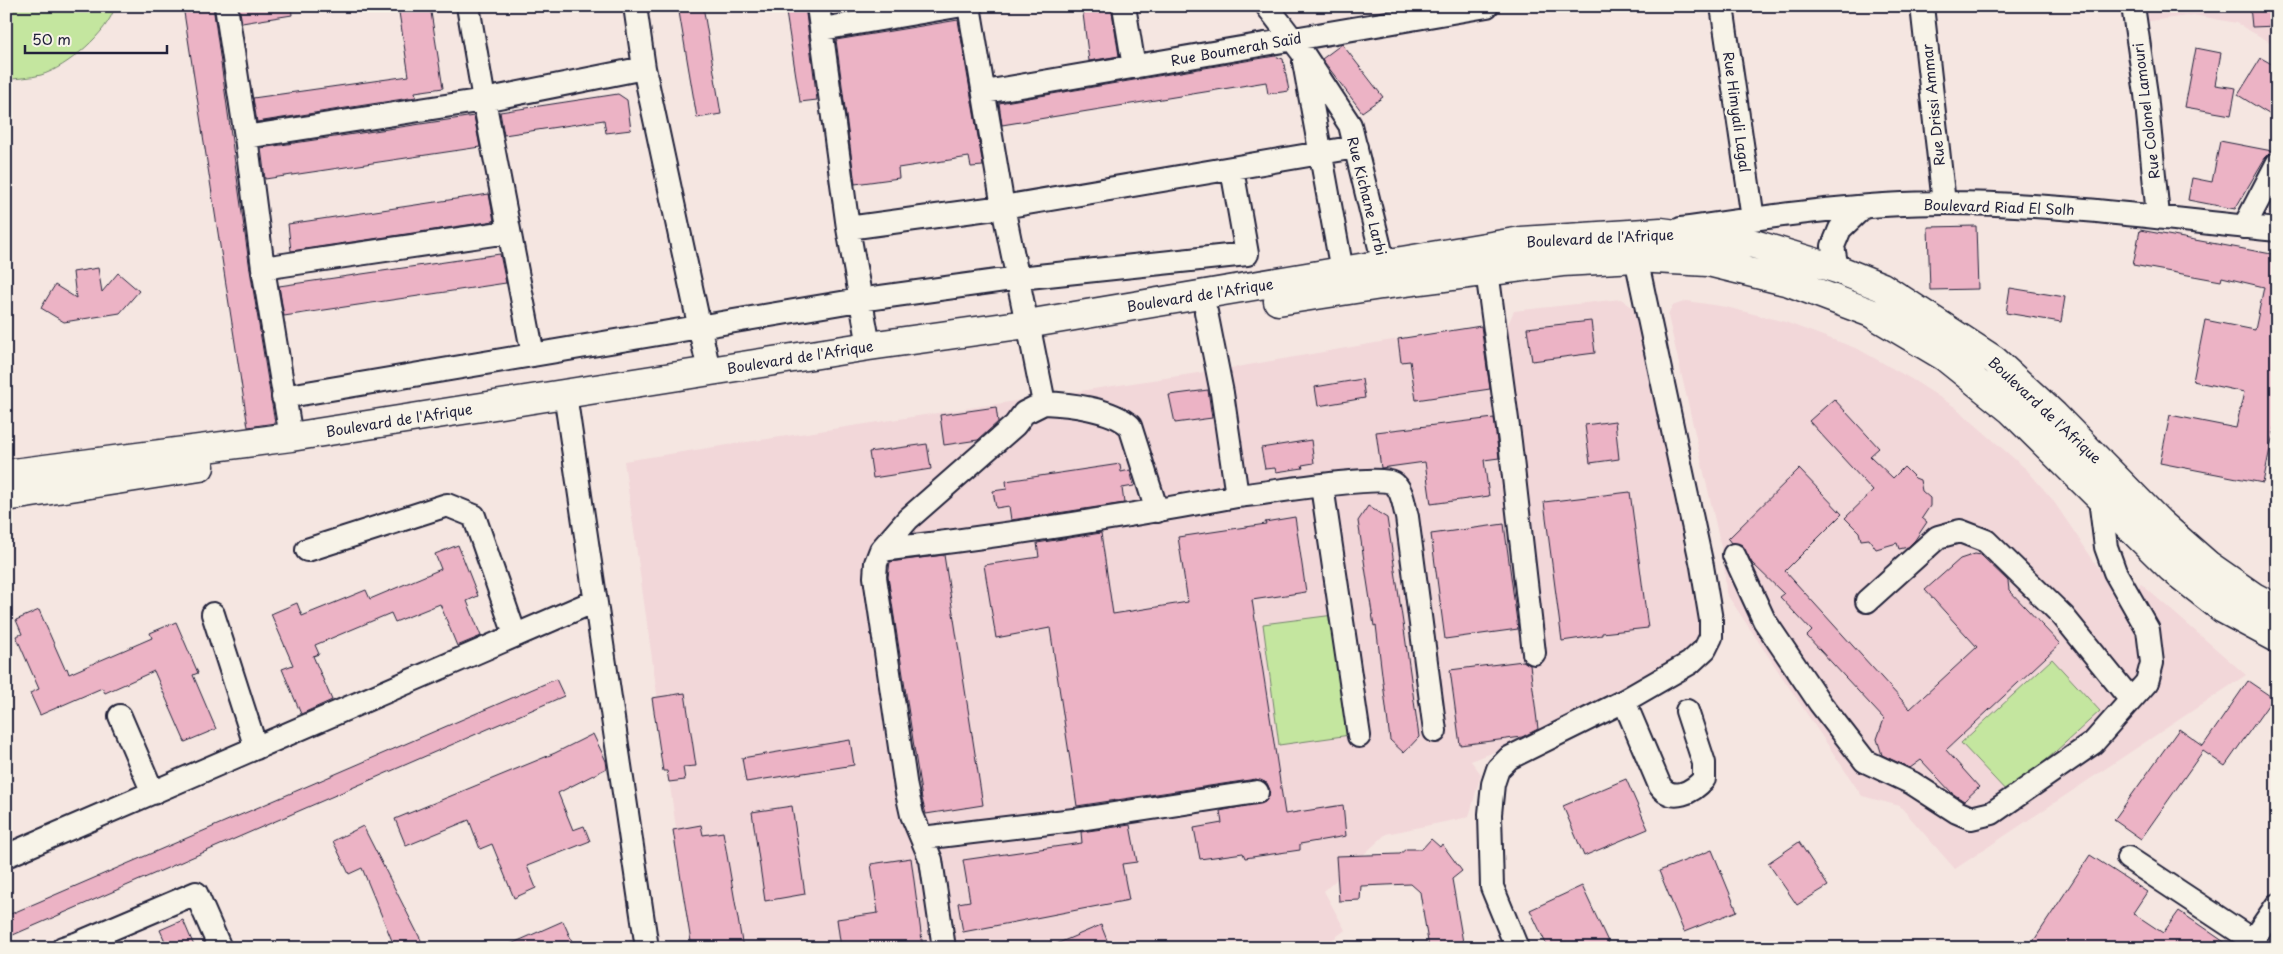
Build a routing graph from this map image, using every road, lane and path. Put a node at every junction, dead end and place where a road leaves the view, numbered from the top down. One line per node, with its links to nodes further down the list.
1 (226, 6): 19 (street)
2 (468, 6): 18 (street)
3 (635, 6): 16 (street)
4 (818, 6): 13 (street)
5 (957, 6): 13 (street)
6 (969, 6): 17 (street)
7 (1124, 6): 15 (street)
8 (1267, 6): 14 (street, Rue Kichane Larbi)
9 (1487, 6): 14 (street, Rue Boumerah Saïd)
10 (1722, 6): 28 (street, Rue Himyali Lagal)
11 (1922, 6): 24 (street, Rue Drissi Ammar)
12 (2133, 6): 27 (street, Rue Colonel Lamouri)
13 (822, 29): 30 (street)
14 (1298, 45): 15 (street, Rue Boumerah Saïd); 20 (street, Rue Kichane Larbi); 21 (street, Rue Kichane Larbi)
15 (1134, 67): 17 (street, Rue Boumerah Saïd)
16 (644, 68): 18 (street); 43 (street)
17 (985, 92): 25 (street)
18 (484, 100): 19 (street); 32 (street)
19 (246, 138): 36 (street)
20 (1356, 147): 21 (street); 35 (street, Rue Kichane Larbi)
21 (1320, 153): 23 (street); 38 (street, Rue Kichane Larbi)
22 (2277, 164): 29 (street)
23 (1232, 169): 25 (street); 40 (street)
24 (1944, 203): 26 (street, Boulevard Riad El Solh); 27 (street, Boulevard Riad El Solh)
25 (1002, 207): 30 (street); 40 (street)
26 (1863, 207): 28 (street, Boulevard Riad El Solh); 37 (street)
27 (2158, 216): 29 (street, Boulevard Riad El Solh)
28 (1752, 219): 33 (street, Boulevard Riad El Solh)
29 (2244, 227): 31 (street, Boulevard Riad El Solh)
30 (848, 228): 41 (street)
31 (2277, 230)
32 (508, 232): 36 (street); 46 (street)
33 (1661, 232): 35 (main road, Boulevard de l'Afrique); 37 (main road, Boulevard de l'Afrique)
34 (1636, 258): 39 (main road, Boulevard de l'Afrique); 56 (main road, Boulevard de l'Afrique); 69 (street)
35 (1384, 264): 38 (main road, Boulevard de l'Afrique)
36 (263, 268): 48 (street)
37 (1837, 269): 63 (main road, Boulevard de l'Afrique)
38 (1342, 271): 44 (main road, Boulevard de l'Afrique)
39 (1487, 271): 42 (main road, Boulevard de l'Afrique); 67 (street)
40 (1019, 278): 41 (street); 44 (street)
41 (859, 300): 43 (street); 45 (street)
42 (1206, 312): 44 (main road, Boulevard de l'Afrique); 54 (street)
43 (700, 326): 46 (street); 47 (street)
44 (1029, 331): 45 (main road, Boulevard de l'Afrique); 49 (main road, Boulevard de l'Afrique); 50 (street)
45 (868, 346): 47 (main road, Boulevard de l'Afrique)
46 (533, 355): 48 (street)
47 (709, 371): 49 (main road, Boulevard de l'Afrique)
48 (283, 397): 51 (street)
49 (566, 401): 51 (main road, Boulevard de l'Afrique); 55 (main road, Boulevard de l'Afrique); 61 (street)
50 (1044, 403): 57 (street); 59 (street)
51 (291, 437): 52 (main road, Boulevard de l'Afrique)
52 (6, 474)
53 (1322, 486): 54 (street); 72 (street); 73 (street)
54 (1237, 496): 57 (street)
55 (6, 497)
56 (2100, 499): 66 (main road, Boulevard de l'Afrique); 68 (street)
57 (1157, 511): 59 (street)
58 (307, 550): 65 (street)
59 (881, 550): 77 (street)
60 (1734, 555): 68 (street)
61 (595, 601): 65 (street); 84 (street)
62 (1867, 601): 68 (street)
63 (2277, 609)
64 (213, 614): 74 (street)
65 (515, 635): 74 (street)
66 (2277, 638)
67 (1534, 653)
68 (2131, 700)
69 (1624, 701): 70 (street); 86 (street)
70 (1687, 711)
71 (120, 716): 75 (street)
72 (1435, 731)
73 (1359, 736)
74 (256, 748): 75 (street)
75 (153, 792): 78 (street)
76 (1257, 792): 77 (street)
77 (922, 838): 85 (street)
78 (6, 856)
79 (2128, 858): 81 (street)
80 (2277, 905): 81 (street)
81 (2249, 944)
82 (63, 948): 83 (street)
83 (220, 948)
84 (648, 948)
85 (944, 948)
86 (1517, 948)

